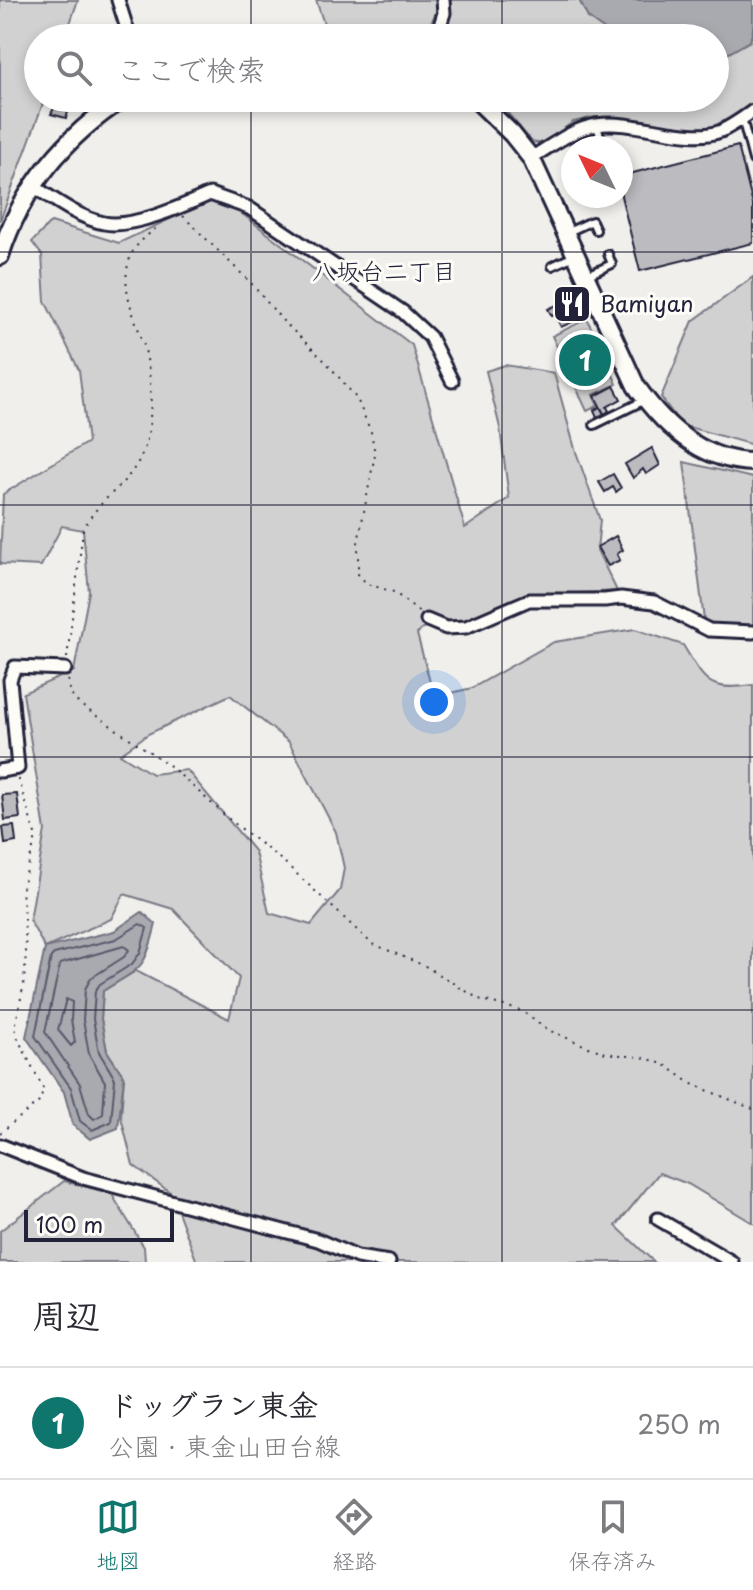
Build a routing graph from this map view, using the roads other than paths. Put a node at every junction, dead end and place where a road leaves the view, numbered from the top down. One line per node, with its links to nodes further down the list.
1 (118, 0): 3 (street)
2 (443, 0): 4 (street)
3 (126, 24)
4 (440, 24)
5 (753, 111): 8 (street)
6 (102, 112): 13 (main road)
7 (489, 112): 11 (main road)
8 (742, 118): 9 (street); 12 (lane)
9 (597, 125): 10 (lane); 11 (street)
10 (600, 136)
11 (531, 158): 15 (main road)
12 (753, 160)
13 (33, 186): 18 (main road); 21 (street)
14 (596, 230): 15 (lane)
15 (566, 233): 17 (main road)
16 (608, 254): 20 (lane)
17 (576, 255): 19 (lane); 20 (main road)
18 (0, 256)
19 (552, 266)
20 (586, 276): 22 (main road)
21 (452, 381)
22 (645, 399): 23 (lane); 24 (main road)
23 (594, 425)
24 (753, 462)
25 (427, 620): 26 (street)
26 (753, 632)
27 (65, 669): 28 (street)
28 (0, 771)
29 (0, 1145): 31 (street)
30 (658, 1219): 32 (street)
31 (389, 1262)
32 (732, 1262)

